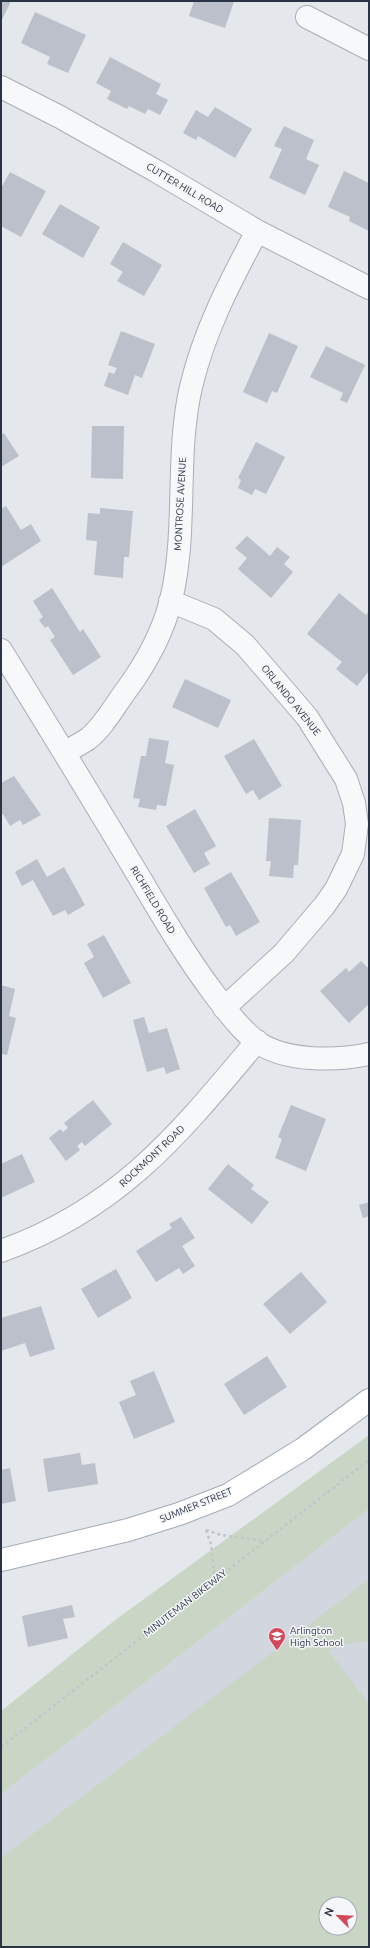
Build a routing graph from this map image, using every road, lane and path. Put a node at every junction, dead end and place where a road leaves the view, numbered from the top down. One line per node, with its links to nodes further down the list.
1 (307, 17): 2 (street)
2 (369, 49)
3 (1, 87): 4 (street, CUTTER HILL ROAD)
4 (257, 231): 5 (street, CUTTER HILL ROAD); 6 (street, MONTROSE AVENUE)
5 (369, 288)
6 (170, 601): 8 (street, MONTROSE AVENUE); 9 (street, ORLANDO AVENUE)
7 (1, 650): 8 (street, RICHFIELD ROAD)
8 (65, 753): 9 (street, RICHFIELD ROAD)
9 (224, 1008): 10 (street, RICHFIELD ROAD)
10 (257, 1042): 11 (street, RICHFIELD ROAD); 12 (street, ROCKMONT ROAD)
11 (369, 1054)
12 (1, 1251)
13 (369, 1400): 16 (main road, SUMMER STREET)
14 (369, 1460): 15 (path, MINUTEMAN BIKEWAY)
15 (265, 1541): 17 (path, MINUTEMAN BIKEWAY); 17 (path)
16 (1, 1560)
17 (215, 1580): 18 (path, MINUTEMAN BIKEWAY)
18 (1, 1747)

